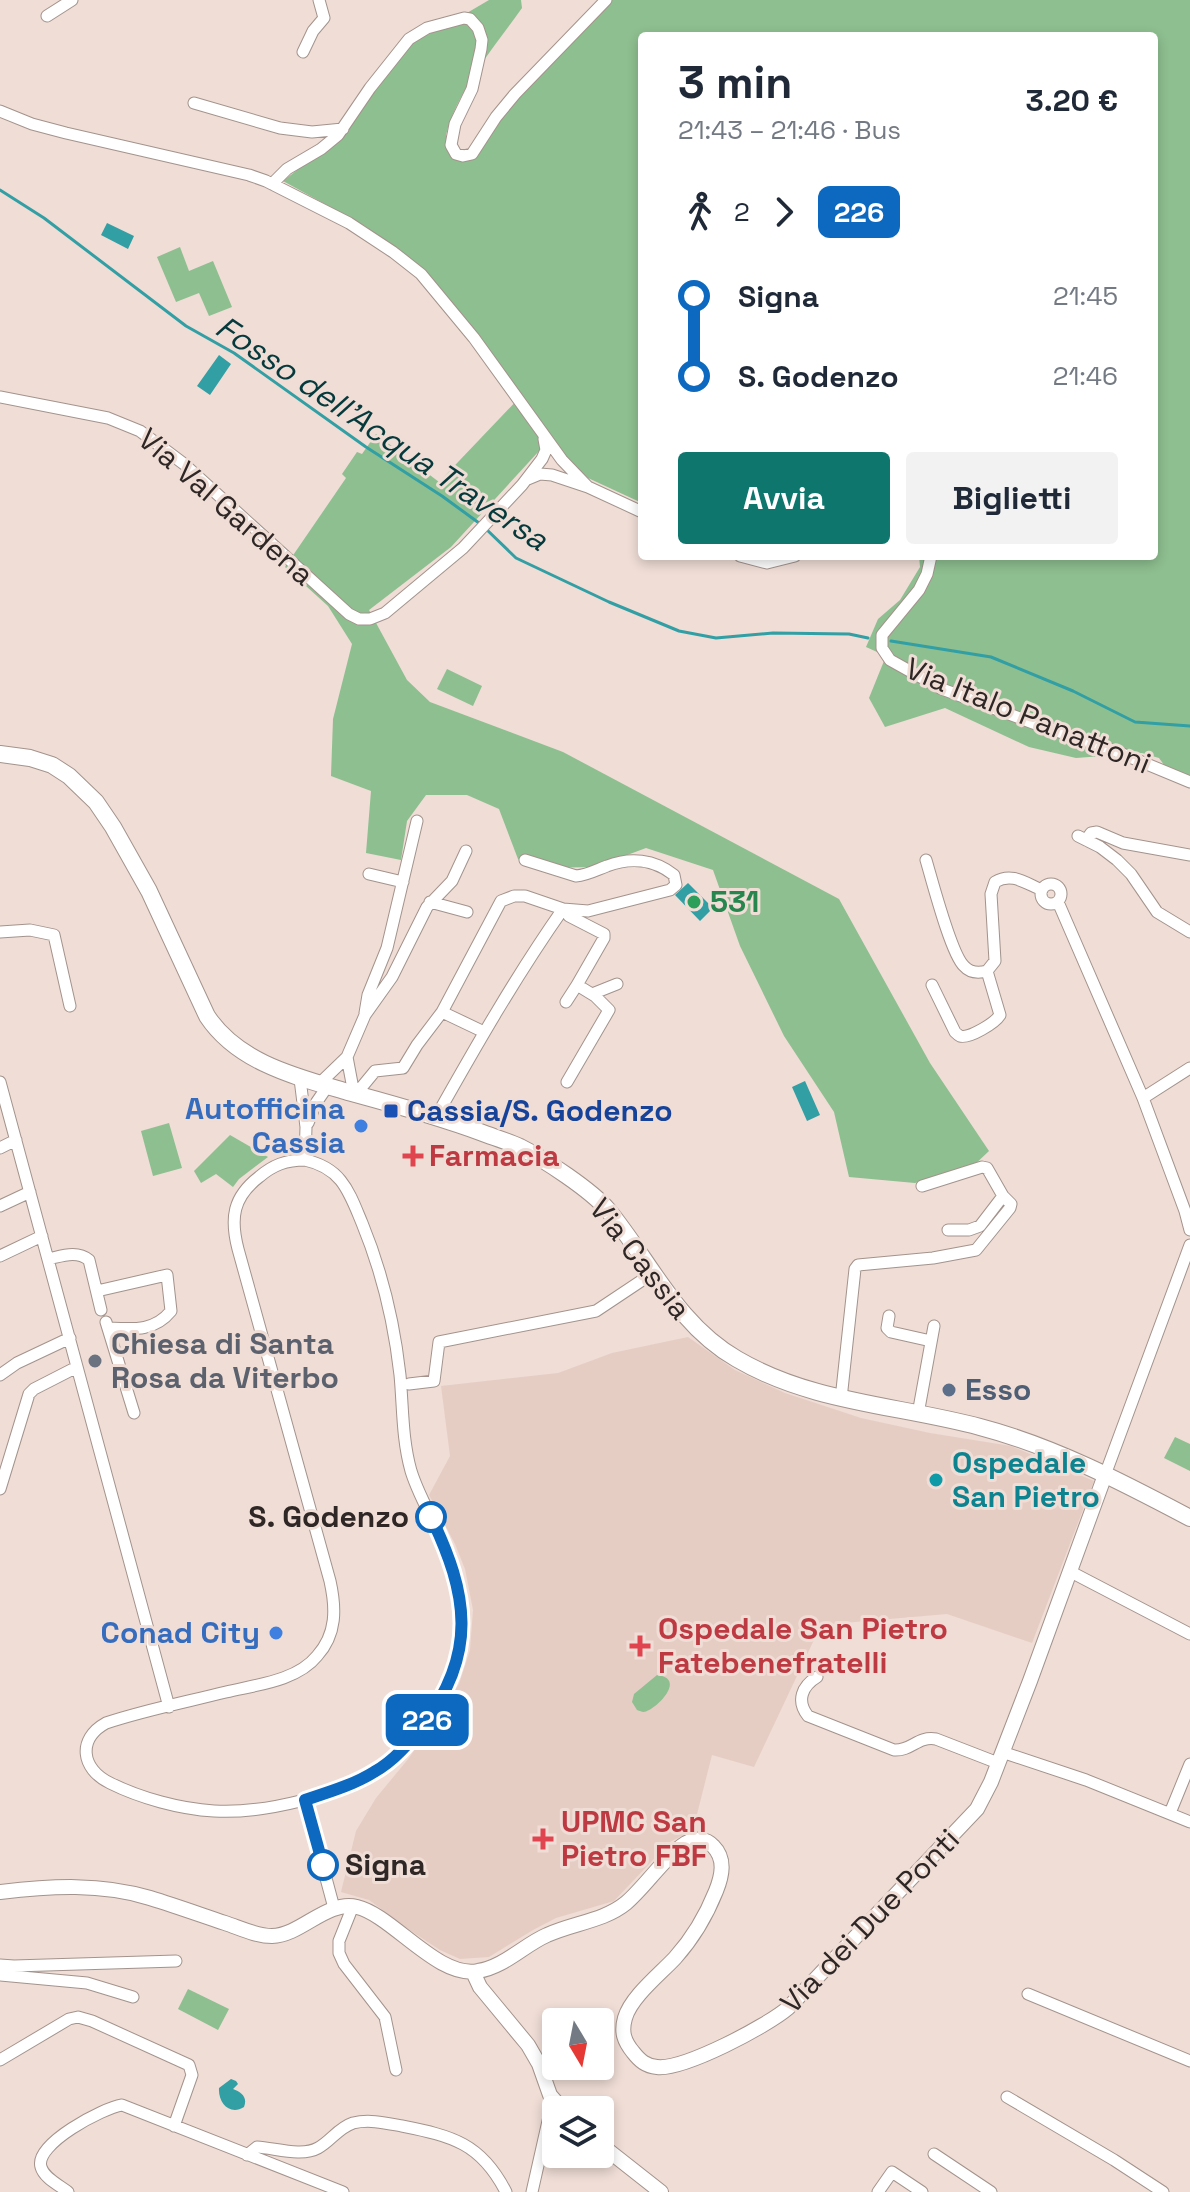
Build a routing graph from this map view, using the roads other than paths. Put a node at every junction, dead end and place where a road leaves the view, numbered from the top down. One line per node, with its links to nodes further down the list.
1 (72, 0): 4 (street)
2 (319, 0): 5 (street)
3 (606, 0): 8 (street)
4 (47, 16)
5 (303, 52)
6 (194, 103): 8 (street)
7 (0, 111): 9 (street)
8 (343, 129): 9 (street)
9 (272, 184): 11 (street)
10 (0, 397): 12 (street, Via Val Gardena)
11 (543, 434): 12 (street); 13 (street)
12 (525, 481): 13 (street)
13 (588, 487): 14 (street)
14 (638, 510)
15 (755, 560): 16 (street)
16 (779, 560)
17 (930, 560): 19 (street, Via Italo Panattoni)
18 (0, 754): 46 (main road, Via Cassia)
19 (1190, 782)
20 (417, 821): 21 (street)
21 (413, 838): 22 (street); 28 (street)
22 (427, 841)
23 (466, 851): 29 (street)
24 (1190, 855): 33 (street)
25 (525, 860): 30 (street)
26 (926, 860): 34 (street)
27 (369, 874): 28 (street)
28 (403, 882): 42 (street)
29 (430, 902): 31 (street); 42 (street)
30 (566, 909): 36 (street); 41 (street); 43 (street)
31 (467, 912)
32 (0, 932): 40 (street)
33 (1190, 932)
34 (987, 971): 37 (street); 51 (street)
35 (617, 984): 38 (street)
36 (577, 985): 38 (street); 39 (street)
37 (932, 985)
38 (592, 994): 48 (street)
39 (566, 1002)
40 (70, 1006)
41 (442, 1012): 43 (street); 50 (street)
42 (365, 1015): 44 (street)
43 (484, 1032): 52 (street)
44 (347, 1057): 49 (street); 50 (street)
45 (1190, 1068): 51 (street)
46 (300, 1079): 49 (main road, Via Cassia); 53 (street)
47 (0, 1082): 54 (street)
48 (567, 1082)
49 (323, 1086): 50 (main road, Via Cassia); 53 (street)
50 (355, 1094): 52 (main road, Via Cassia)
51 (1143, 1098): 62 (street)
52 (436, 1117): 67 (main road, Via Cassia)
53 (306, 1127): 56 (street)
54 (16, 1140): 55 (street); 58 (street)
55 (0, 1148)
56 (305, 1160): 86 (street); 89 (street)
57 (922, 1186): 59 (street)
58 (30, 1192): 60 (street); 63 (street)
59 (1003, 1196): 61 (street); 77 (street)
60 (0, 1206)
61 (948, 1230)
62 (1190, 1230)
63 (42, 1236): 65 (street); 66 (street)
64 (1190, 1245): 80 (street)
65 (0, 1256)
66 (48, 1259): 68 (street); 72 (street)
67 (653, 1273): 76 (street); 77 (main road, Via Cassia)
68 (97, 1291): 70 (street); 70 (street)
69 (889, 1316): 73 (street)
70 (105, 1320): 78 (street)
71 (934, 1326): 73 (street)
72 (70, 1338): 74 (street); 75 (street)
73 (931, 1341): 79 (street)
74 (77, 1367): 81 (street); 86 (street)
75 (0, 1375)
76 (409, 1384)
77 (841, 1399): 79 (main road, Via Cassia)
78 (134, 1413)
79 (918, 1414): 80 (main road, Via Cassia)
80 (1105, 1475): 82 (main road, Via Cassia); 83 (street, Via dei Due Ponti)
81 (0, 1489)
82 (1190, 1518)
83 (1071, 1572): 84 (street); 87 (street, Via dei Due Ponti)
84 (1190, 1634)
85 (817, 1677): 87 (street)
86 (169, 1707): 89 (street)
87 (1000, 1758): 90 (street); 98 (street, Via dei Due Ponti)
88 (1190, 1764): 90 (street)
89 (305, 1800): 94 (street)
90 (1170, 1813): 91 (street)
91 (1190, 1822)
92 (0, 1892): 94 (street)
93 (353, 1906): 94 (street); 98 (street); 103 (street)
94 (334, 1908)
95 (176, 1961): 97 (street)
96 (0, 1965): 97 (street)
97 (9, 1972): 100 (street)
98 (473, 1972): 104 (street)
99 (1028, 1994): 102 (street)
100 (133, 1997)
101 (0, 2060): 106 (street)
102 (1190, 2061)
103 (396, 2070)
104 (554, 2096)
105 (1007, 2097): 119 (street)
106 (174, 2126): 108 (street); 111 (street)
107 (934, 2154): 118 (street)
108 (247, 2155): 112 (street); 113 (street)
109 (614, 2155): 115 (street)
110 (542, 2159): 114 (street)
111 (68, 2192)
112 (343, 2192)
113 (506, 2192)
114 (532, 2192)
115 (661, 2192)
116 (878, 2192): 117 (street)
117 (922, 2192)
118 (991, 2192)
119 (1163, 2192)

